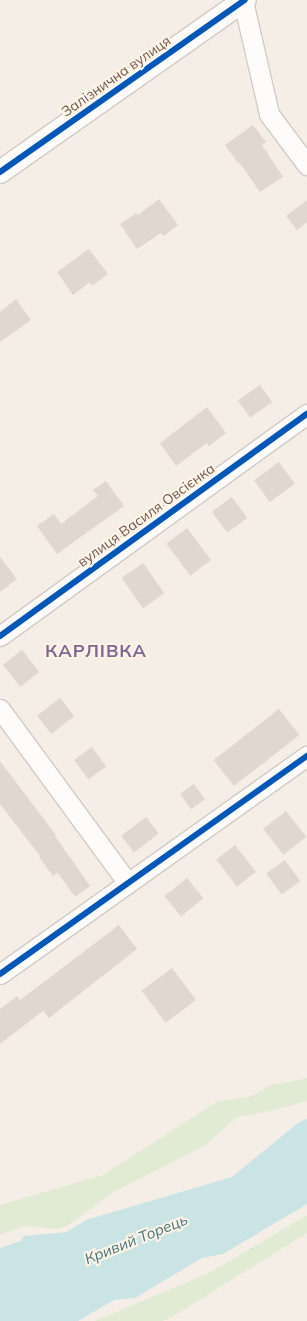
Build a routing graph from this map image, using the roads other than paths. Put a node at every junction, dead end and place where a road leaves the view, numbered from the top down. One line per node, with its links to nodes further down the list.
1 (244, 1): 2 (street); 3 (street, Залізнична вулиця)
2 (307, 165)
3 (0, 172)
4 (307, 414): 5 (street, вулиця Василя Овсієнка)
5 (0, 636)
6 (0, 710): 8 (street)
7 (307, 756): 8 (street)
8 (128, 883): 9 (street)
9 (0, 974)

